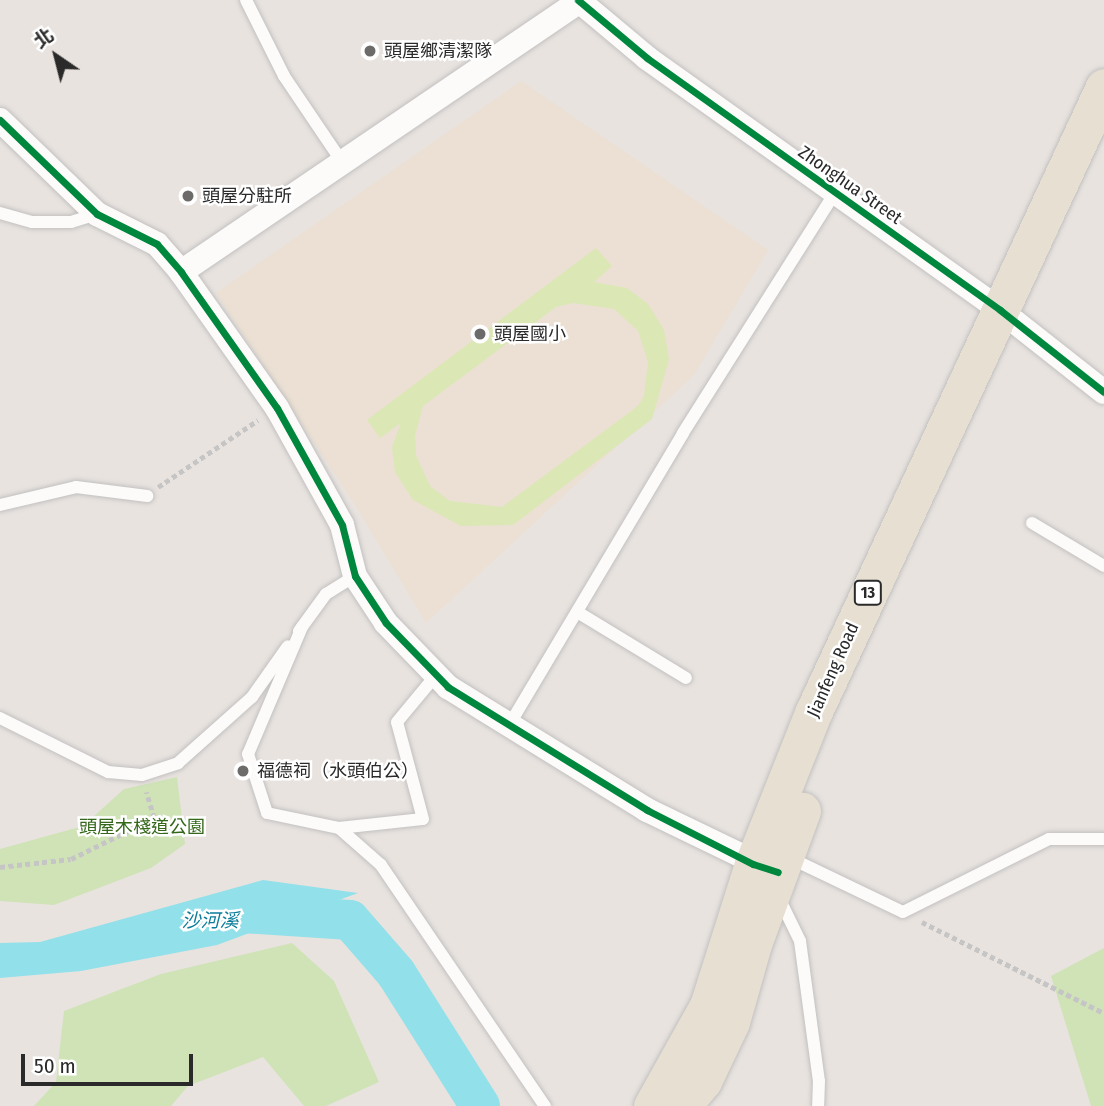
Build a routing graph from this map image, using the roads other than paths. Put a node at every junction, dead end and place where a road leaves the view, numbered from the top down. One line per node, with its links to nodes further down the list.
1 (246, 0): 6 (lane)
2 (579, 1): 6 (street); 7 (street, Zhonghua Street)
3 (1104, 87): 11 (main road, Jianfeng Road / 13)
4 (0, 120): 9 (street)
5 (1104, 144): 11 (main road, Jianfeng Road / 13)
6 (342, 162): 10 (street)
7 (834, 194): 11 (street, Zhonghua Street); 18 (lane)
8 (0, 214): 9 (lane)
9 (97, 214): 10 (street)
10 (181, 272): 17 (street)
11 (1009, 318): 12 (street, Zhonghua Street); 26 (main road, Jianfeng Road / 13)
12 (1104, 392)
13 (147, 496): 14 (lane)
14 (0, 505)
15 (1032, 523): 16 (lane)
16 (1104, 566)
17 (355, 576): 19 (lane); 20 (street)
18 (579, 613): 21 (lane); 23 (lane)
19 (302, 627): 22 (lane); 24 (lane)
20 (436, 675): 23 (street); 24 (lane)
21 (685, 678)
22 (0, 718)
23 (508, 727): 26 (street)
24 (339, 828): 27 (lane)
25 (1104, 839): 26 (lane)
26 (765, 868): 28 (main road, Jianfeng Road / 13); 29 (main road, Jianfeng Road / 13); 30 (lane)
27 (545, 1106)
28 (652, 1106)
29 (682, 1106)
30 (818, 1106)

